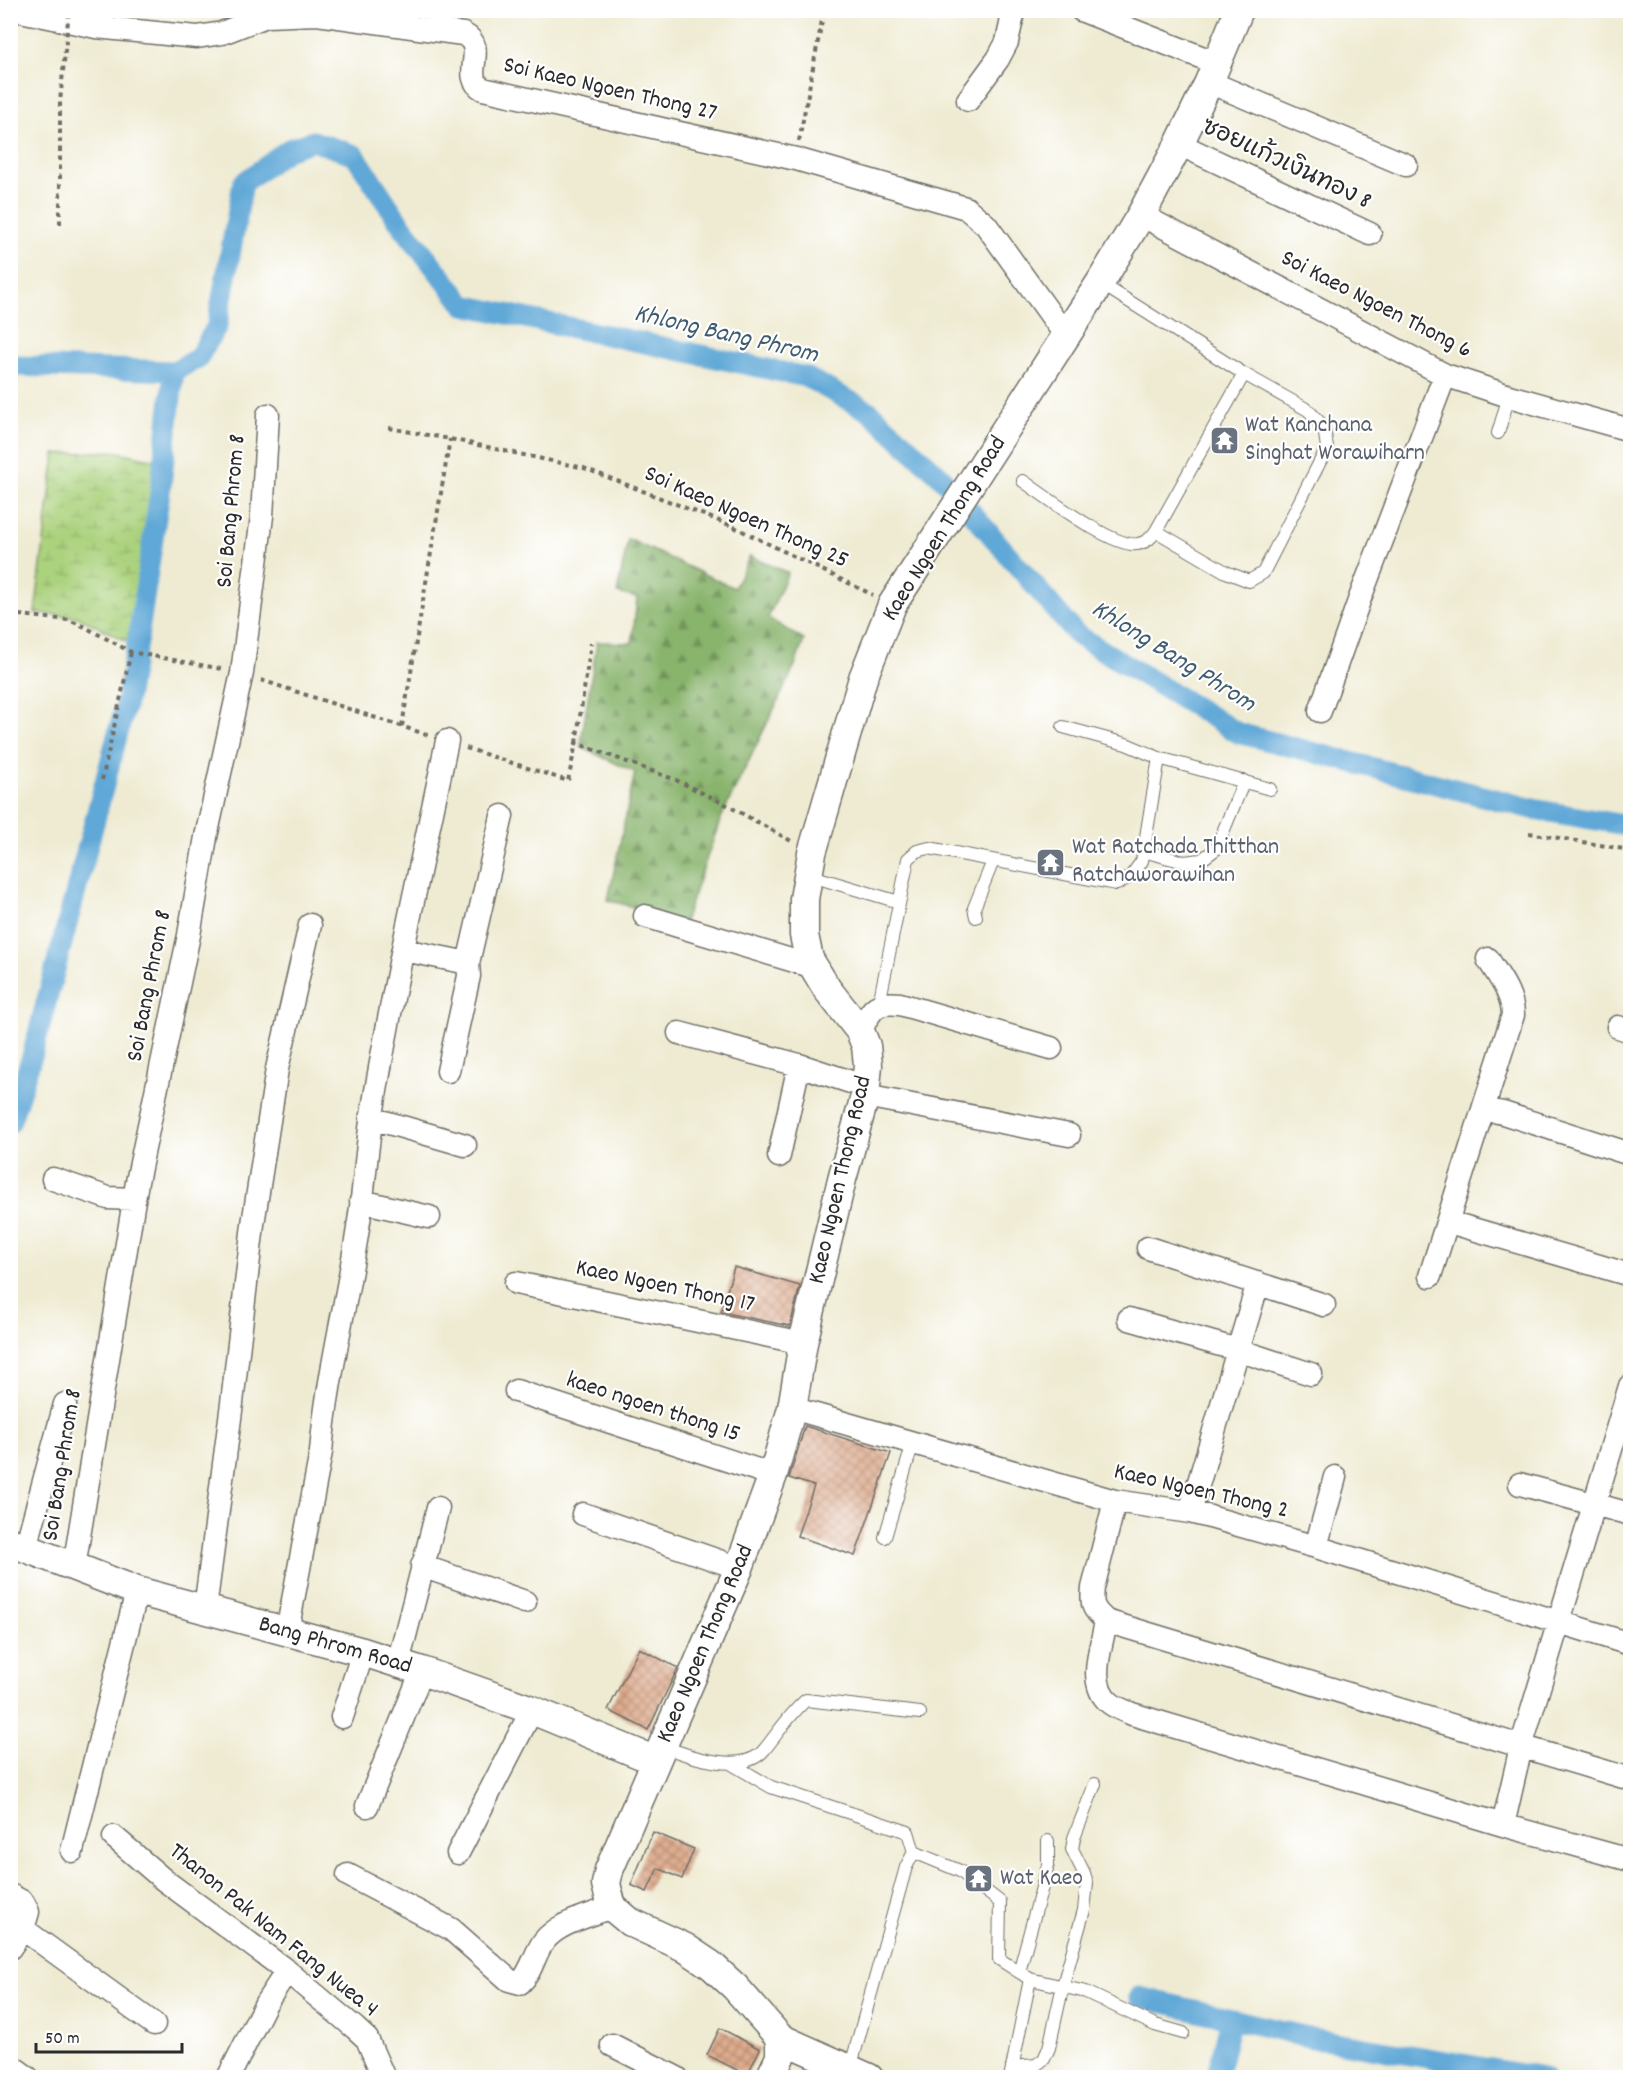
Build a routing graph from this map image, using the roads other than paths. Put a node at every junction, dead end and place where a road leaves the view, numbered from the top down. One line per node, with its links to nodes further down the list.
1 (16, 10): 5 (street, Soi Kaeo Ngoen Thong 27)
2 (1014, 10): 7 (street)
3 (1082, 10): 6 (street)
4 (1239, 10): 6 (street, Kaeo Ngoen Thong Road)
5 (68, 16): 13 (street, Soi Kaeo Ngoen Thong 27)
6 (1213, 72): 8 (street, Kaeo Ngoen Thong Road); 9 (street)
7 (968, 100)
8 (1179, 144): 10 (street, Kaeo Ngoen Thong Road); 11 (street, ซอยแก้วเงินทอง 8)
9 (1406, 165)
10 (1141, 215): 12 (street, Kaeo Ngoen Thong Road); 15 (street, Soi Kaeo Ngoen Thong 6)
11 (1370, 234)
12 (1100, 283): 13 (street, Kaeo Ngoen Thong Road); 14 (lane)
13 (1066, 336): 31 (street, Kaeo Ngoen Thong Road)
14 (1244, 374): 21 (lane); 21 (lane)
15 (1445, 375): 16 (street, Soi Kaeo Ngoen Thong 6); 22 (street)
16 (1509, 396): 18 (street, Soi Kaeo Ngoen Thong 6); 19 (lane)
17 (268, 415): 54 (street, Soi Bang Phrom 8)
18 (1630, 430)
19 (1498, 433)
20 (1023, 481): 21 (lane)
21 (1156, 531)
22 (1320, 711)
23 (1063, 727): 25 (lane)
24 (447, 741): 36 (street)
25 (1159, 758): 26 (lane); 29 (lane)
26 (1244, 781): 27 (lane); 29 (lane)
27 (1270, 789)
28 (502, 816): 38 (street)
29 (1143, 851): 30 (lane)
30 (993, 861): 32 (lane); 34 (lane)
31 (810, 864): 32 (lane); 39 (street, Kaeo Ngoen Thong Road)
32 (899, 902): 40 (lane)
33 (645, 916): 39 (street)
34 (976, 917)
35 (310, 925): 90 (street)
36 (404, 950): 38 (street); 48 (street)
37 (1488, 959): 47 (street)
38 (468, 963): 45 (street)
39 (814, 967): 41 (street, Kaeo Ngoen Thong Road)
40 (879, 1004): 41 (street); 43 (street)
41 (860, 1031): 46 (street, Kaeo Ngoen Thong Road)
42 (679, 1033): 44 (street)
43 (1051, 1048)
44 (799, 1065): 46 (street); 52 (street)
45 (448, 1071)
46 (865, 1092): 49 (street); 65 (street, Kaeo Ngoen Thong Road)
47 (1484, 1109): 51 (street); 57 (street)
48 (371, 1118): 50 (street); 55 (street)
49 (1069, 1135)
50 (465, 1145)
51 (1630, 1154)
52 (778, 1156)
53 (53, 1179): 54 (street)
54 (134, 1199): 86 (street, Soi Bang Phrom 8)
55 (361, 1200): 56 (street); 93 (street)
56 (429, 1217)
57 (1449, 1221): 59 (street); 60 (street)
58 (1148, 1248): 62 (street)
59 (1630, 1275)
60 (1430, 1276)
61 (516, 1283): 65 (street, Kaeo Ngoen Thong 17)
62 (1258, 1283): 63 (street); 66 (street)
63 (1324, 1305)
64 (1129, 1319): 66 (street)
65 (803, 1343): 71 (street, Kaeo Ngoen Thong Road)
66 (1238, 1350): 67 (street); 79 (street)
67 (1311, 1374)
68 (1630, 1386): 77 (street)
69 (516, 1391): 73 (street, kaeo ngoen thong 15)
70 (65, 1404): 83 (street)
71 (792, 1408): 72 (street, Kaeo Ngoen Thong 2); 73 (street, Kaeo Ngoen Thong Road)
72 (914, 1443): 76 (street, Kaeo Ngoen Thong 2); 82 (lane)
73 (773, 1476): 87 (street, Kaeo Ngoen Thong Road)
74 (1335, 1477): 84 (street)
75 (1520, 1484): 77 (street)
76 (1115, 1501): 79 (street, Kaeo Ngoen Thong 2); 91 (street)
77 (1595, 1503): 81 (street); 92 (street)
78 (438, 1508): 85 (street)
79 (1190, 1512): 84 (street, Kaeo Ngoen Thong 2)
80 (583, 1514): 87 (street)
81 (1630, 1514)
82 (885, 1537)
83 (15, 1545): 86 (street, Bang Phrom Road)
84 (1316, 1547): 92 (street, Kaeo Ngoen Thong 2)
85 (422, 1566): 89 (street); 96 (street)
86 (74, 1567): 88 (street, Bang Phrom Road)
87 (739, 1568): 101 (street, Kaeo Ngoen Thong Road)
88 (137, 1591): 90 (street, Bang Phrom Road); 109 (street)
89 (525, 1602)
90 (205, 1609): 93 (street, Bang Phrom Road)
91 (1106, 1621): 100 (street); 106 (street)
92 (1558, 1622): 94 (street, Kaeo Ngoen Thong 2); 100 (street)
93 (287, 1632): 95 (street, Bang Phrom Road)
94 (1630, 1644)
95 (363, 1652): 96 (street, Bang Phrom Road); 99 (street)
96 (410, 1667): 97 (street, Bang Phrom Road); 105 (street)
97 (532, 1710): 101 (street, Bang Phrom Road); 111 (street)
98 (920, 1713): 102 (lane)
99 (342, 1717)
100 (1521, 1747): 103 (street); 106 (street)
101 (660, 1754): 102 (lane); 115 (street, Kaeo Ngoen Thong Road)
102 (732, 1764): 110 (lane)
103 (1630, 1779)
104 (1095, 1784): 119 (lane)
105 (367, 1806)
106 (1503, 1826): 112 (street)
107 (114, 1837): 117 (street, Thanon Pak Nam Fang Nuea 4)
108 (1048, 1841): 118 (lane)
109 (72, 1851)
110 (914, 1852): 118 (lane); 126 (lane)
111 (458, 1853)
112 (1630, 1860)
113 (348, 1875): 115 (street)
114 (10, 1894): 116 (street)
115 (612, 1907): 122 (street)
116 (17, 1938): 120 (street)
117 (287, 1971): 128 (street); 129 (street, Thanon Pak Nam Fang Nuea 4)
118 (1025, 1976): 119 (lane); 125 (lane)
119 (1062, 1985): 121 (lane); 125 (lane)
120 (154, 2024)
121 (1183, 2033)
122 (780, 2038): 126 (street); 131 (street)
123 (612, 2045): 130 (street)
124 (10, 2065): 127 (street)
125 (1011, 2072)
126 (859, 2074)
127 (28, 2078)
128 (228, 2078)
129 (384, 2078)
130 (676, 2078)
131 (770, 2078)

